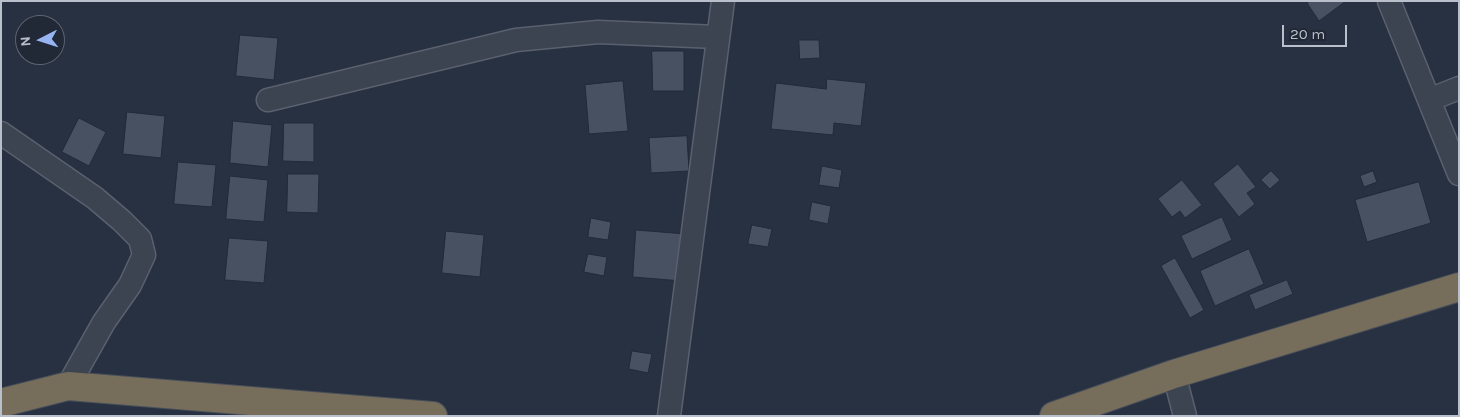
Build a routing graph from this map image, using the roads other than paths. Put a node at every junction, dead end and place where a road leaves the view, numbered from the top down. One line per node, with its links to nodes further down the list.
1 (722, 1): 3 (street)
2 (1389, 1): 6 (street)
3 (717, 38): 5 (street); 14 (street)
4 (1459, 88): 6 (street)
5 (268, 100)
6 (1429, 100): 8 (street)
7 (1, 133): 11 (street)
8 (1459, 174)
9 (1459, 286): 10 (highway)
10 (1174, 374): 15 (highway); 16 (street)
11 (68, 386): 12 (highway); 13 (highway)
12 (1, 403)
13 (434, 416)
14 (669, 416)
15 (1054, 416)
16 (1185, 416)

